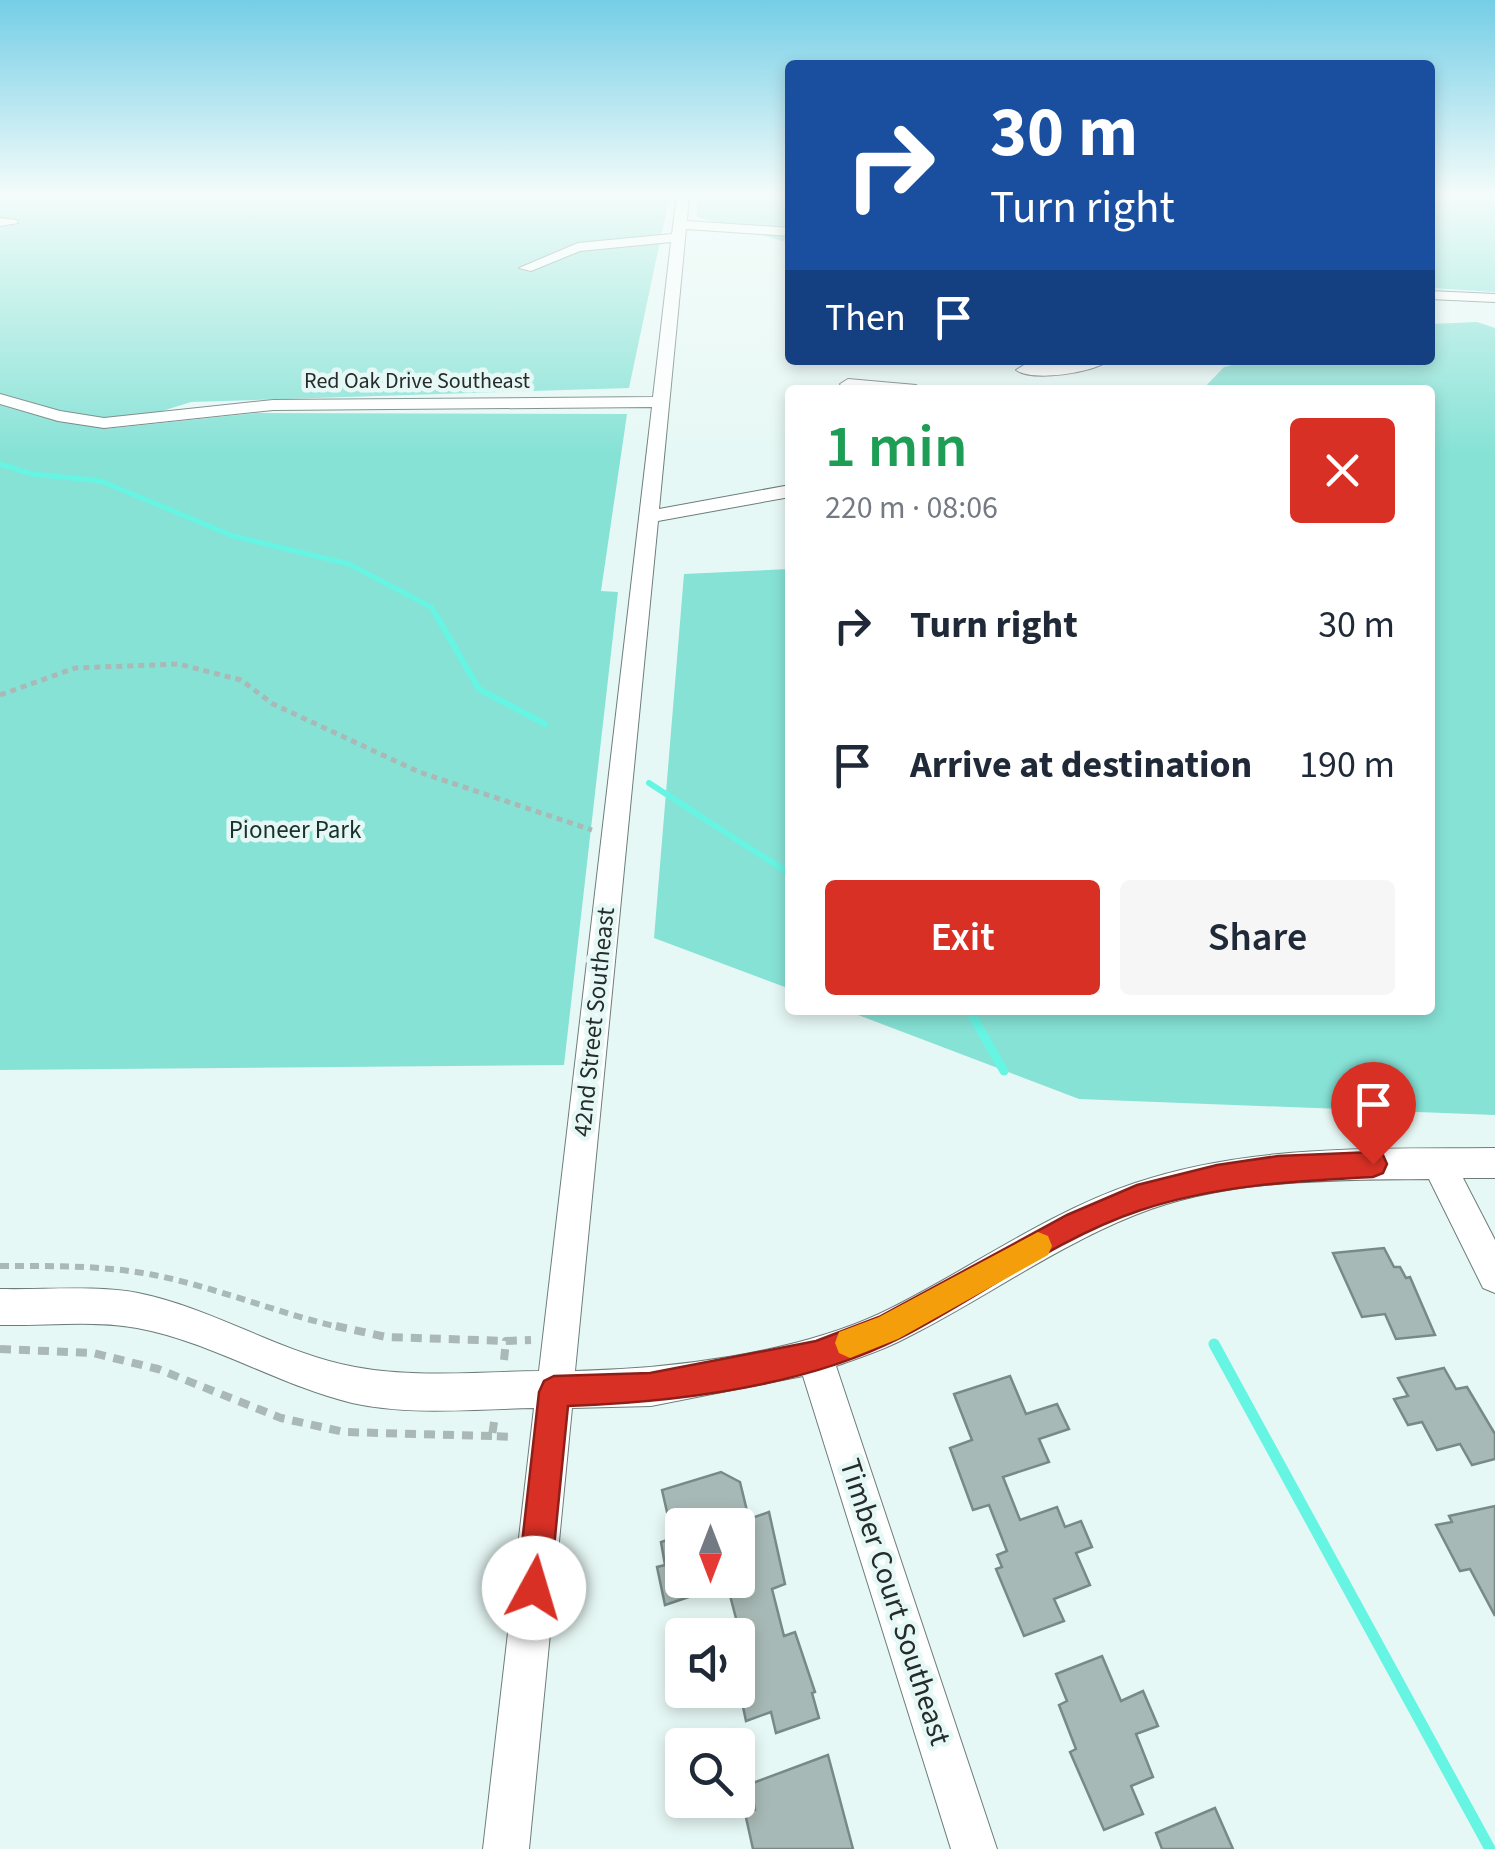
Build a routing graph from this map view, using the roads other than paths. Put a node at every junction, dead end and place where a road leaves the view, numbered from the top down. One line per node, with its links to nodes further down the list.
1 (674, 280): 9 (street, 42nd Street Southeast)
2 (1435, 294): 3 (street)
3 (1495, 298)
4 (1024, 365): 5 (street)
5 (1086, 365)
6 (848, 384): 7 (street)
7 (859, 385)
8 (0, 399): 9 (street, Red Oak Drive Southeast)
9 (661, 402): 11 (street, 42nd Street Southeast)
10 (785, 492): 11 (street)
11 (648, 517): 17 (street, 42nd Street Southeast)
12 (1495, 1163): 13 (street)
13 (1438, 1164): 14 (street); 16 (street)
14 (1495, 1276)
15 (0, 1307): 17 (street)
16 (816, 1356): 17 (street); 19 (street, Timber Court Southeast)
17 (554, 1392): 18 (street, 42nd Street Southeast)
18 (506, 1849)
19 (974, 1849)

